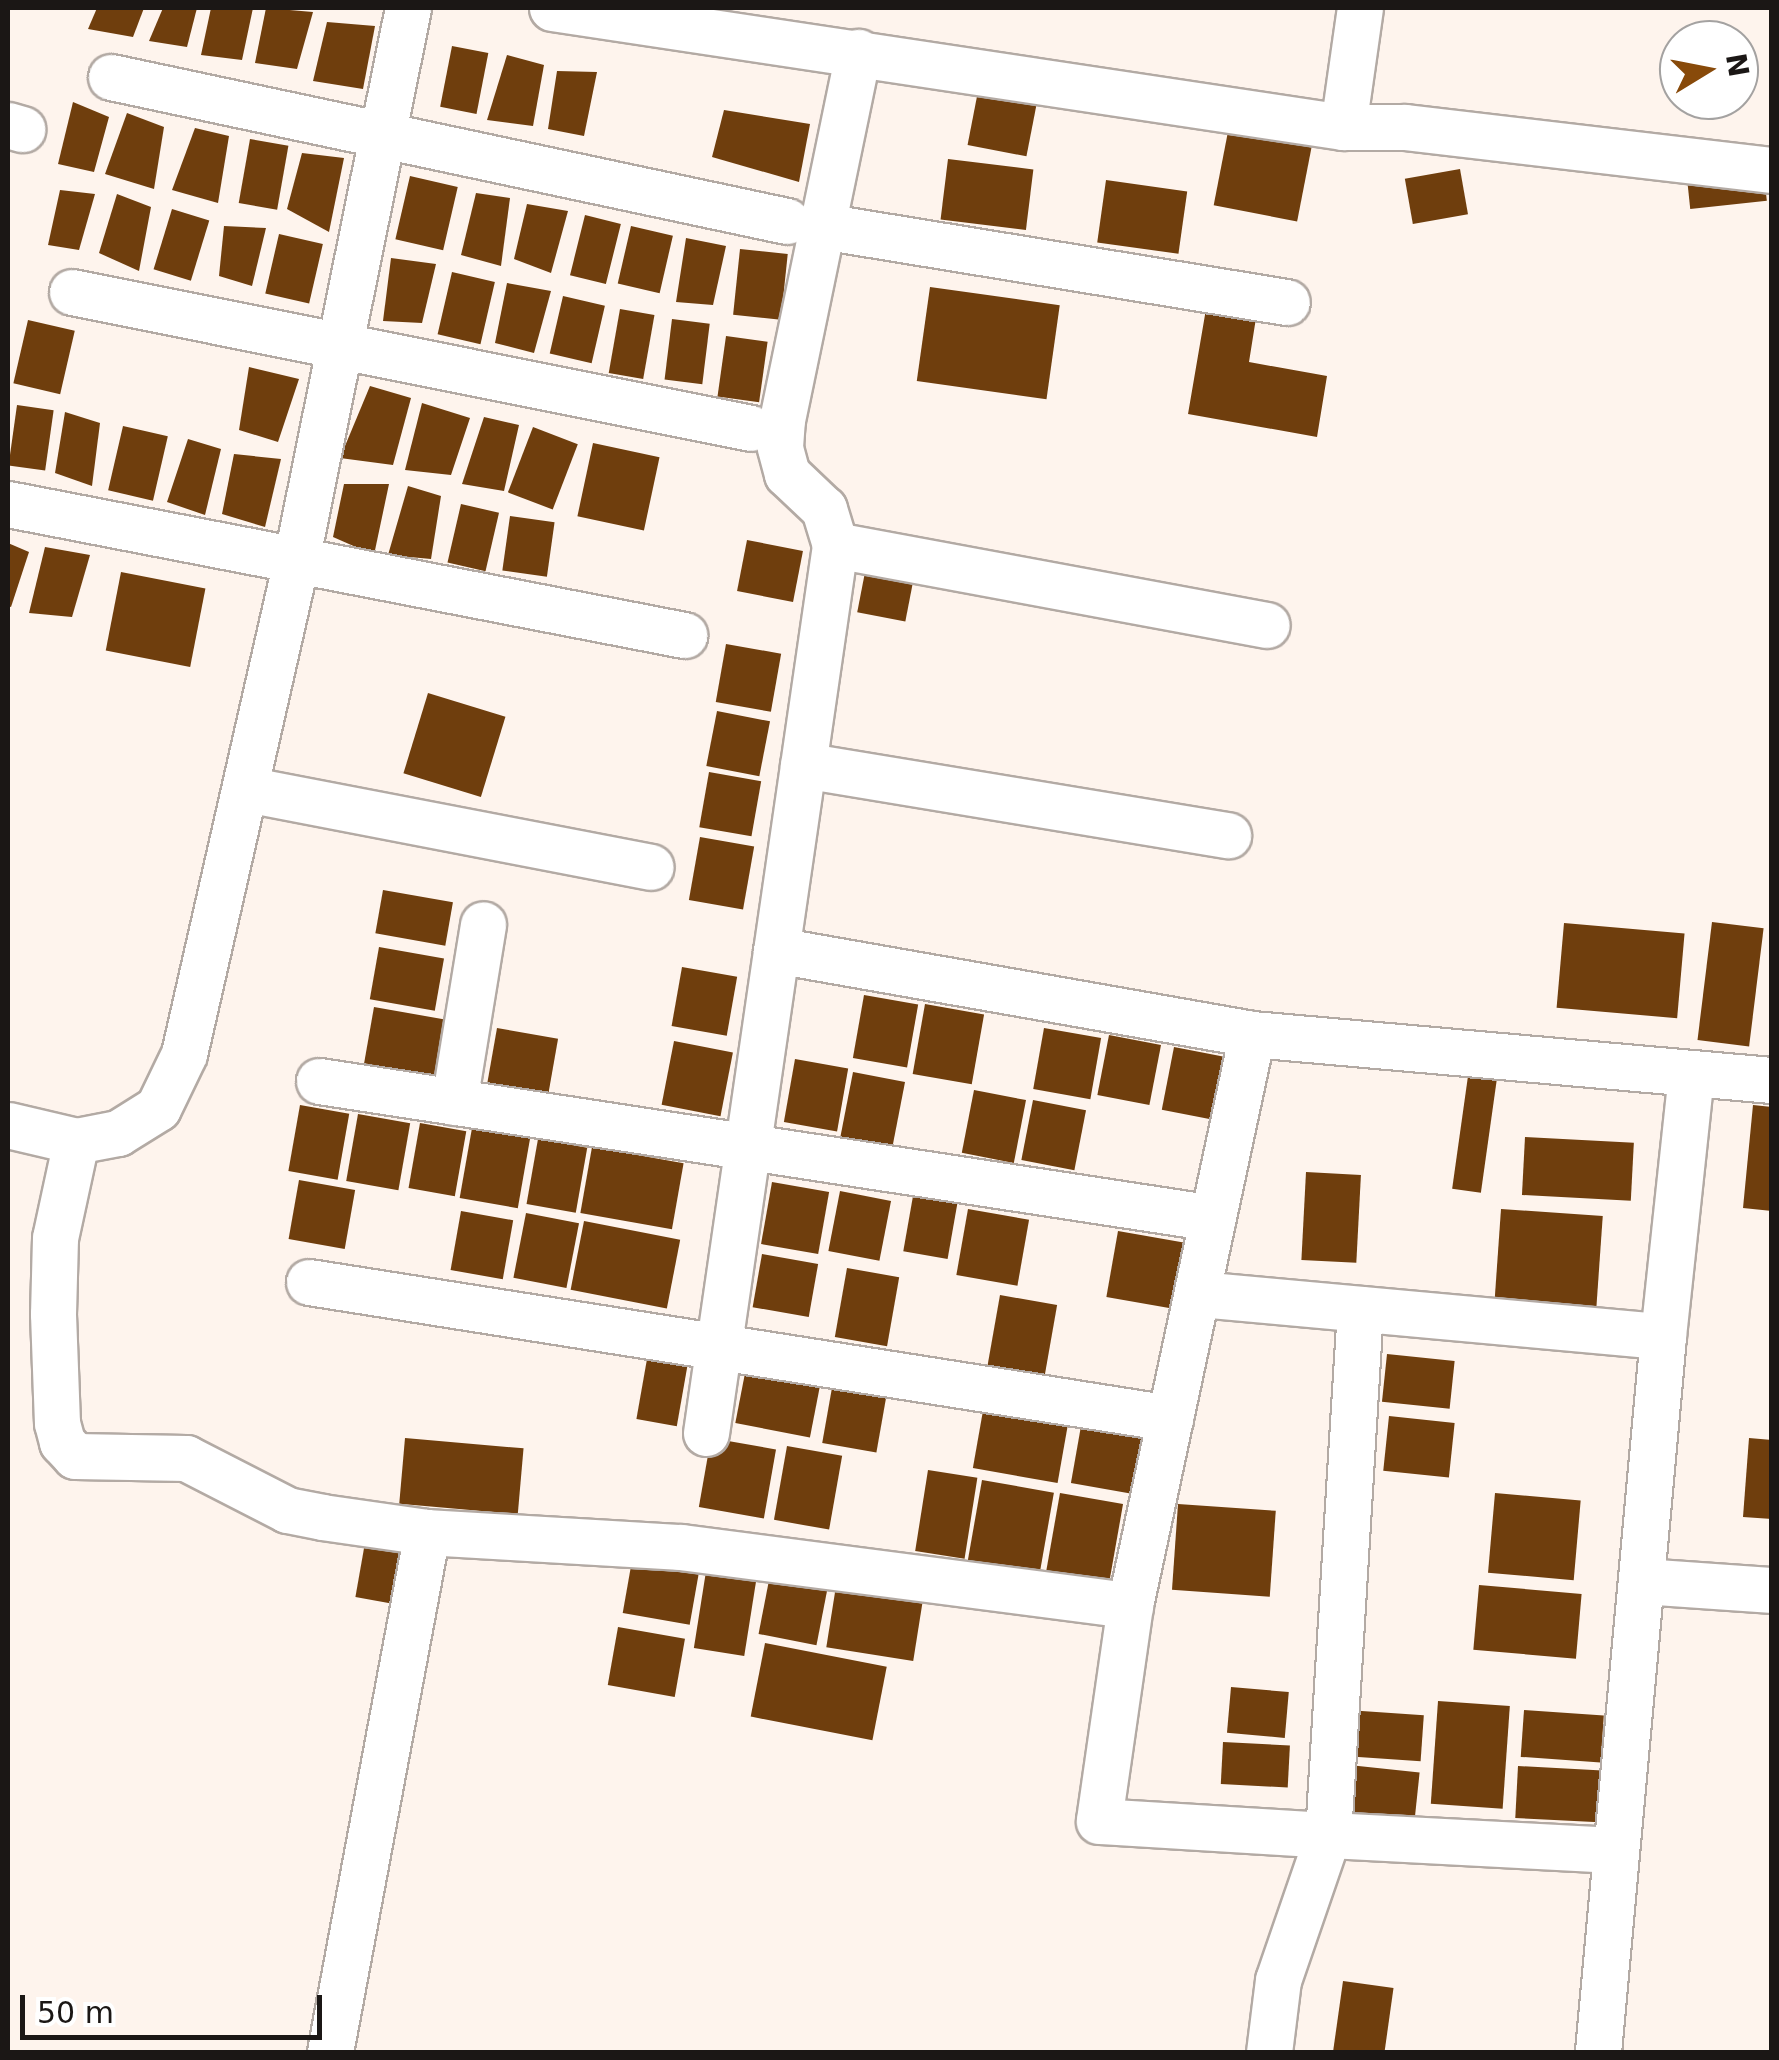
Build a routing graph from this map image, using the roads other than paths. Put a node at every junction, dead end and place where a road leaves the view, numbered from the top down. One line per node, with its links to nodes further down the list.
1 (408, 8): 7 (street)
2 (552, 8): 4 (street)
3 (1360, 8): 6 (street)
4 (858, 52): 6 (street); 9 (street)
5 (110, 76): 7 (street)
6 (1343, 127): 8 (street)
7 (382, 137): 9 (street); 12 (street)
8 (1772, 170)
9 (804, 224): 11 (street); 15 (street)
10 (72, 292): 12 (street)
11 (1287, 302)
12 (342, 347): 13 (street); 16 (street)
13 (751, 428)
14 (8, 504): 16 (street)
15 (835, 545): 17 (street); 19 (street)
16 (296, 561): 18 (street); 20 (street)
17 (1267, 625)
18 (684, 636)
19 (803, 764): 21 (street); 24 (street)
20 (246, 789): 22 (street); 31 (street)
21 (1228, 836)
22 (651, 866)
23 (483, 924): 29 (street)
24 (776, 950): 25 (street); 32 (street)
25 (1252, 1034): 26 (street); 33 (street)
26 (1692, 1074): 27 (street); 37 (street)
27 (1772, 1080)
28 (319, 1081): 29 (street)
29 (454, 1102): 32 (street)
30 (8, 1125): 31 (street)
31 (76, 1141): 41 (street)
32 (748, 1147): 33 (street); 38 (street)
33 (1213, 1218): 35 (street)
34 (310, 1282): 38 (street)
35 (1198, 1294): 36 (street); 39 (street)
36 (1360, 1309): 37 (street); 45 (street)
37 (1663, 1336): 42 (street)
38 (718, 1346): 39 (street); 40 (street)
39 (1170, 1418): 44 (street)
40 (706, 1432)
41 (427, 1532): 44 (street); 47 (street)
42 (1642, 1581): 43 (street); 46 (street)
43 (1772, 1590)
44 (1130, 1605): 45 (street)
45 (1328, 1835): 46 (street); 48 (street)
46 (1616, 1850): 49 (street)
47 (330, 2052)
48 (1269, 2052)
49 (1598, 2052)

